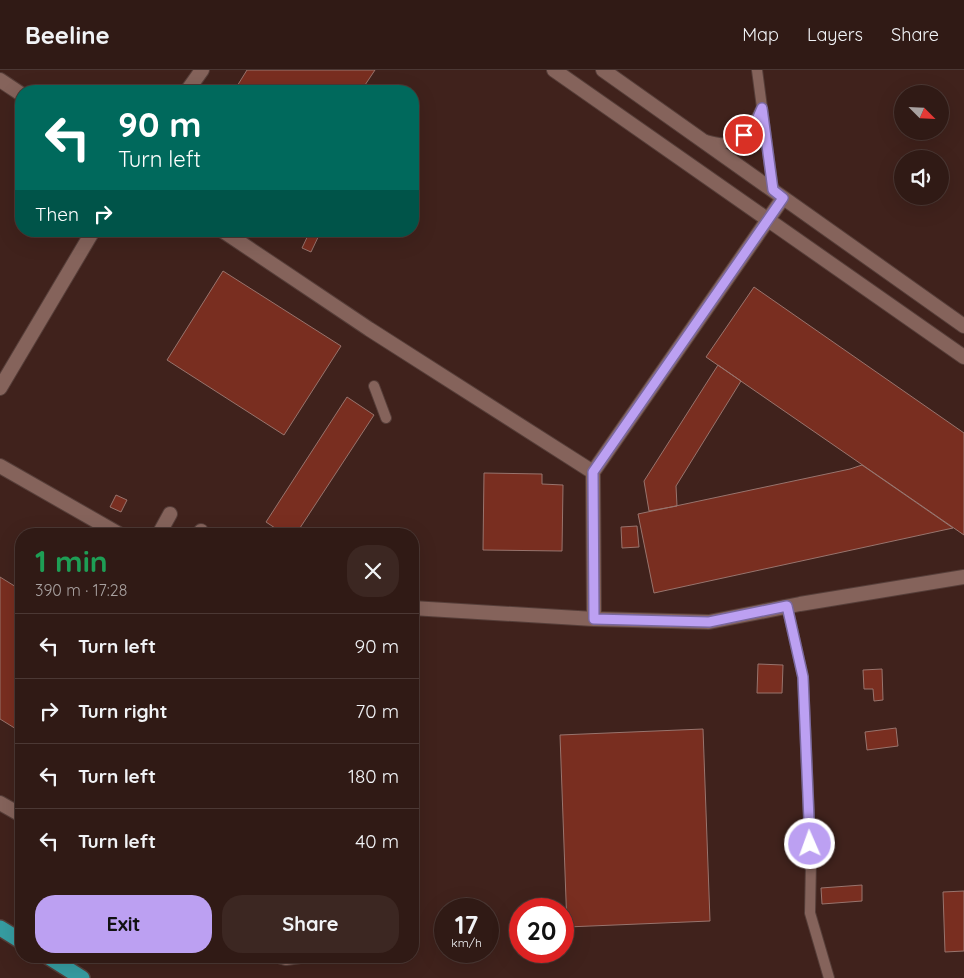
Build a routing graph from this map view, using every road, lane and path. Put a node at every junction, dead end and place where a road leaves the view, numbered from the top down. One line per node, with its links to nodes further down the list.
1 (202, 70): 6 (street)
2 (554, 70): 11 (street)
3 (603, 70): 9 (street)
4 (757, 70): 8 (lane)
5 (0, 80): 7 (street)
6 (191, 85)
7 (15, 90)
8 (762, 108): 9 (lane); 10 (lane)
9 (703, 140): 10 (street)
10 (778, 194): 11 (street); 14 (street)
11 (768, 219): 15 (street); 20 (street)
12 (89, 237): 17 (street)
13 (233, 237): 20 (street)
14 (964, 326)
15 (964, 357)
16 (374, 386): 18 (lane)
17 (0, 388)
18 (386, 418)
19 (0, 466): 22 (street)
20 (593, 472): 27 (street)
21 (170, 514): 23 (street)
22 (108, 528)
23 (162, 528)
24 (964, 577): 25 (street)
25 (787, 606): 27 (street); 34 (lane)
26 (419, 608): 27 (street)
27 (594, 619)
28 (0, 803): 29 (street)
29 (15, 812)
30 (0, 928): 31 (highway)
31 (15, 937)
32 (58, 963): 33 (highway)
33 (82, 978)
34 (829, 978)

